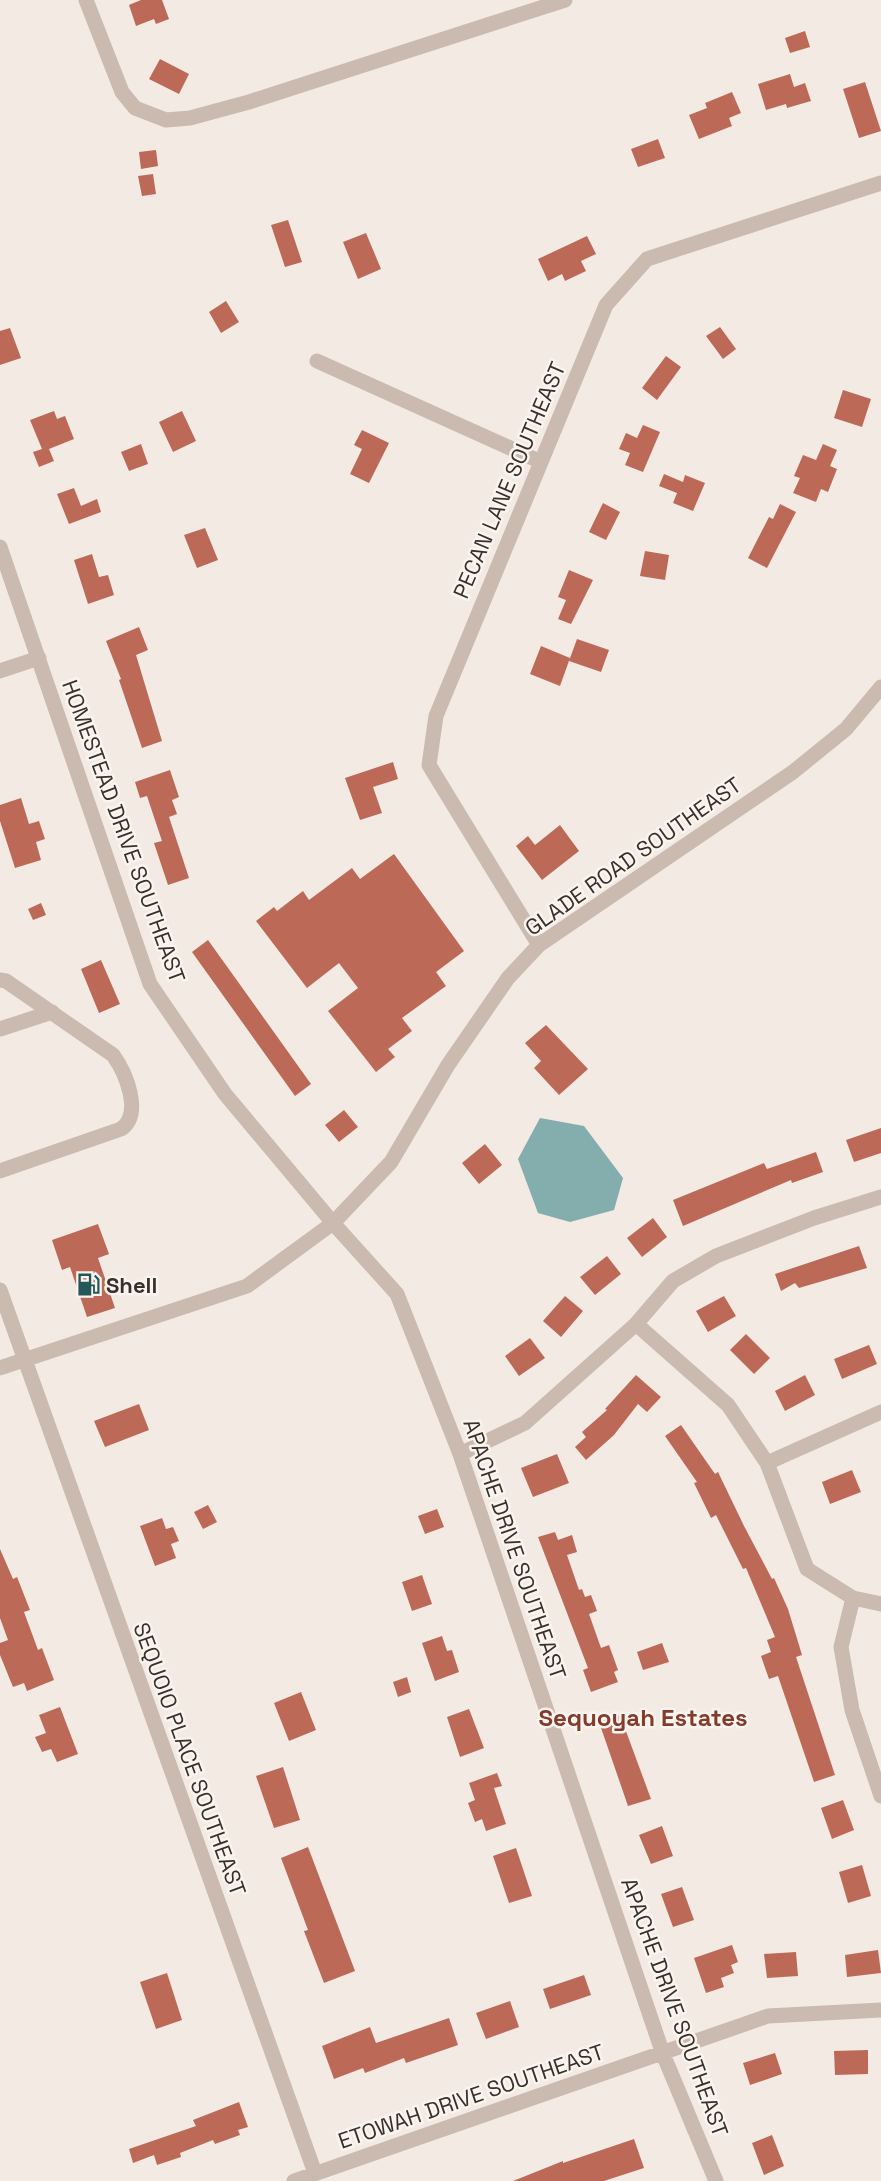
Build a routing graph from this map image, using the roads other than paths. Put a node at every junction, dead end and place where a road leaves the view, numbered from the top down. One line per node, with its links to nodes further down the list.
1 (86, 0): 2 (street)
2 (565, 0)
3 (881, 183): 5 (street, PECAN LANE SOUTHEAST)
4 (317, 361): 5 (street)
5 (540, 461): 10 (street, PECAN LANE SOUTHEAST)
6 (0, 547): 7 (street, HOMESTEAD DRIVE SOUTHEAST)
7 (39, 658): 8 (street); 16 (street, HOMESTEAD DRIVE SOUTHEAST)
8 (0, 671)
9 (881, 687): 10 (street, GLADE ROAD SOUTHEAST)
10 (539, 945): 16 (street, GLADE ROAD SOUTHEAST)
11 (0, 980): 12 (street)
12 (52, 1012): 13 (street); 14 (street)
13 (0, 1029)
14 (0, 1171)
15 (881, 1197): 18 (street)
16 (333, 1223): 19 (street, GLADE ROAD SOUTHEAST); 22 (street, APACHE DRIVE SOUTHEAST)
17 (0, 1290): 19 (street, SEQUOIO PLACE SOUTHEAST)
18 (636, 1324): 22 (street); 23 (street)
19 (23, 1359): 20 (street, GLADE ROAD SOUTHEAST); 29 (street, SEQUOIO PLACE SOUTHEAST)
20 (0, 1368)
21 (881, 1412): 23 (street)
22 (460, 1454): 28 (street, APACHE DRIVE SOUTHEAST)
23 (767, 1463): 24 (street)
24 (853, 1598): 25 (street); 26 (street)
25 (881, 1604)
26 (881, 1796)
27 (881, 2010): 28 (street, ETOWAH DRIVE SOUTHEAST)
28 (663, 2054): 29 (street, ETOWAH DRIVE SOUTHEAST); 31 (street, APACHE DRIVE SOUTHEAST)
29 (315, 2173): 30 (street, ETOWAH DRIVE SOUTHEAST)
30 (294, 2181)
31 (716, 2181)

